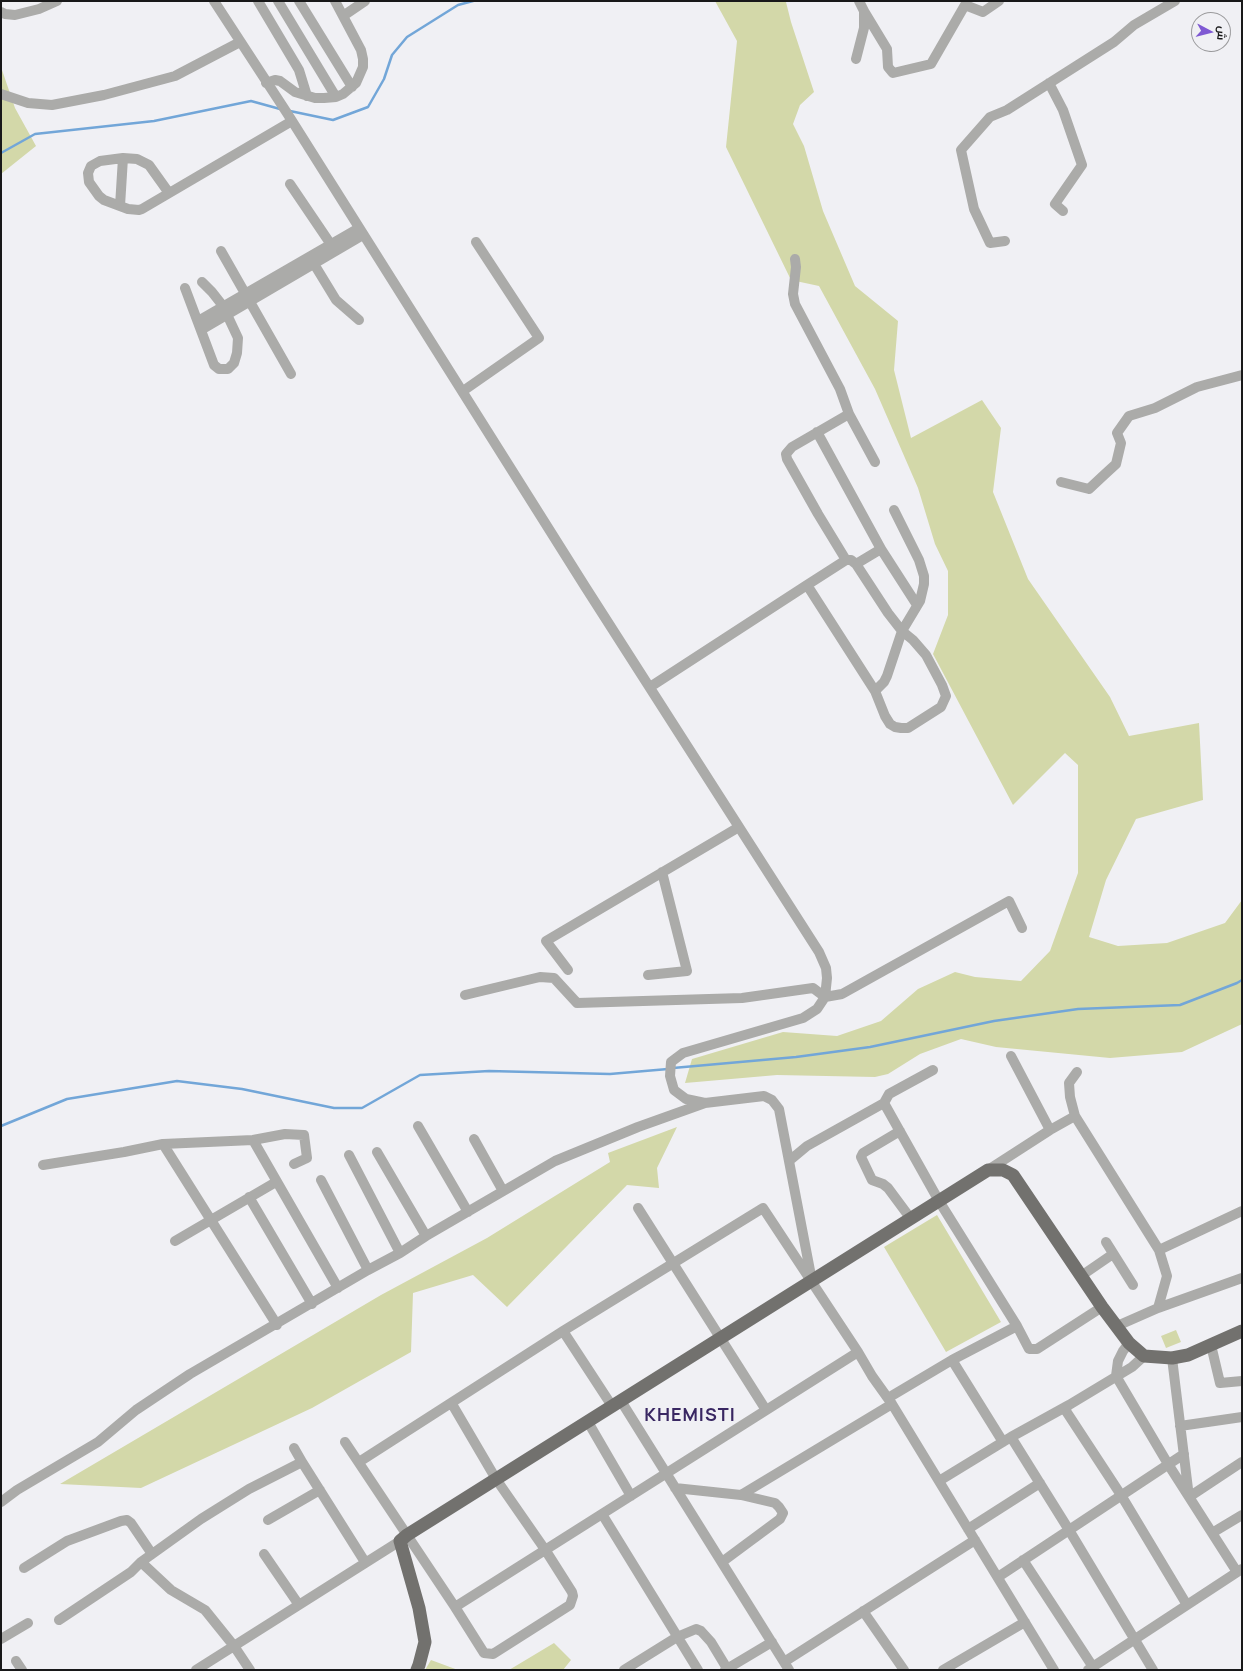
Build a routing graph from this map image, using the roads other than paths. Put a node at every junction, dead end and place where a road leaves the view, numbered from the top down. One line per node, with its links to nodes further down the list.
1 (58, 1): 12 (street)
2 (214, 1): 14 (street)
3 (258, 1): 20 (street)
4 (278, 1): 21 (street)
5 (299, 1): 18 (street)
6 (335, 1): 13 (street)
7 (364, 1): 13 (street)
8 (859, 1): 11 (street)
9 (999, 1): 11 (street)
10 (1175, 1): 17 (street)
11 (864, 11): 15 (street)
12 (1, 12)
13 (343, 16): 18 (street)
14 (240, 42): 16 (street); 19 (street)
15 (856, 59)
16 (266, 83): 20 (street); 22 (street)
17 (1049, 83): 27 (street); 29 (street)
18 (352, 87): 21 (street)
19 (1, 94)
20 (307, 96): 21 (street)
21 (336, 97)
22 (289, 117): 25 (street); 28 (street)
23 (123, 158): 25 (street); 26 (street); 26 (street)
24 (290, 184): 31 (street)
25 (169, 193): 26 (street)
26 (120, 206)
27 (1063, 211)
28 (361, 231): 31 (street); 43 (street)
29 (1005, 241)
30 (476, 242): 43 (street)
31 (333, 248): 34 (street)
32 (221, 251): 37 (street)
33 (795, 259): 44 (street)
34 (312, 260): 37 (street); 39 (street)
35 (202, 282): 38 (street)
36 (185, 288): 40 (street)
37 (248, 297): 38 (street); 41 (street)
38 (225, 310): 40 (street); 40 (street)
39 (359, 320)
40 (200, 325)
41 (291, 374)
42 (1242, 375): 47 (street)
43 (463, 390): 55 (street)
44 (849, 414): 45 (street); 46 (street)
45 (817, 432): 49 (street); 50 (street)
46 (875, 462)
47 (1061, 482)
48 (894, 510): 53 (street)
49 (881, 549): 51 (street); 53 (street)
50 (846, 560): 51 (street); 52 (street)
51 (856, 564): 54 (street)
52 (807, 585): 55 (street); 56 (street)
53 (917, 606): 54 (street)
54 (902, 631): 56 (street); 56 (street)
55 (650, 687): 57 (street)
56 (874, 691)
57 (739, 827): 58 (street); 63 (street)
58 (662, 872): 60 (street); 61 (street)
59 (1022, 928): 63 (street)
60 (568, 970)
61 (648, 975)
62 (465, 995): 63 (street)
63 (824, 997): 67 (street)
64 (1011, 1056): 71 (street)
65 (933, 1070): 68 (street)
66 (1077, 1072): 69 (street)
67 (705, 1103): 78 (street); 84 (street)
68 (884, 1103): 72 (street); 78 (street)
69 (1075, 1116): 71 (street); 95 (street)
70 (418, 1126): 89 (street)
71 (1050, 1130): 81 (street)
72 (900, 1131): 86 (street); 90 (street)
73 (474, 1139): 84 (street)
74 (253, 1140): 75 (street); 80 (street); 83 (street)
75 (163, 1144): 79 (street); 91 (street)
76 (377, 1152): 92 (street)
77 (349, 1155): 96 (street)
78 (789, 1161): 102 (street)
79 (42, 1164)
80 (294, 1164)
81 (988, 1170): 86 (main road); 100 (main road)
82 (321, 1180): 99 (street)
83 (276, 1182): 85 (street); 104 (street)
84 (503, 1191): 89 (street)
85 (249, 1198): 91 (street); 105 (street)
86 (939, 1201): 90 (main road); 109 (street)
87 (638, 1208): 98 (street)
88 (1242, 1211): 95 (street)
89 (468, 1212): 92 (street)
90 (910, 1219): 102 (main road)
91 (211, 1220): 93 (street); 108 (street)
92 (426, 1236): 96 (street)
93 (175, 1241)
94 (1106, 1242): 97 (street)
95 (1159, 1250): 107 (street)
96 (400, 1253): 99 (street)
97 (1113, 1254): 100 (street); 103 (street)
98 (673, 1264): 102 (street); 111 (street); 113 (street)
99 (368, 1270): 104 (street)
100 (1081, 1276): 106 (main road)
101 (1242, 1278): 107 (street)
102 (812, 1281): 113 (main road); 116 (street)
103 (1133, 1285)
104 (338, 1288): 105 (street)
105 (312, 1304): 108 (street)
106 (1102, 1307): 109 (street); 110 (main road)
107 (1158, 1308): 110 (street)
108 (277, 1324): 148 (street)
109 (1017, 1326): 119 (street)
110 (1117, 1326): 114 (main road)
111 (563, 1331): 123 (street); 124 (street)
112 (1242, 1331): 115 (main road)
113 (720, 1338): 123 (main road); 126 (street)
114 (1129, 1343): 117 (main road); 120 (street)
115 (1211, 1345): 118 (main road); 121 (street)
116 (858, 1352): 122 (street); 126 (street)
117 (1144, 1356): 118 (main road); 120 (street)
118 (1172, 1358): 129 (street)
119 (952, 1360): 122 (street); 130 (street)
120 (1116, 1376): 125 (street); 137 (street)
121 (1242, 1381)
122 (890, 1401): 140 (street); 144 (street)
123 (616, 1403): 128 (main road); 138 (street)
124 (452, 1404): 135 (street); 139 (street)
125 (1069, 1405): 130 (street); 145 (street)
126 (766, 1410): 138 (street)
127 (1242, 1417): 129 (street)
128 (588, 1422): 139 (main road); 146 (street)
129 (1180, 1426): 133 (street)
130 (1007, 1440): 140 (street); 141 (street)
131 (345, 1442): 135 (street)
132 (294, 1448): 134 (street)
133 (1184, 1454): 137 (street); 147 (street)
134 (302, 1462): 143 (street); 158 (street)
135 (359, 1462): 155 (street)
136 (1242, 1462): 147 (street)
137 (1168, 1464): 145 (street); 147 (street)
138 (666, 1473): 142 (street); 146 (street)
139 (496, 1479): 155 (main road); 157 (street)
140 (939, 1481): 152 (street)
141 (1040, 1483): 152 (street); 153 (street)
142 (675, 1488): 144 (street); 163 (street)
143 (320, 1490): 151 (street); 162 (street)
144 (741, 1495): 163 (street)
145 (1121, 1495): 153 (street); 168 (street)
146 (631, 1496): 149 (street)
147 (1189, 1496): 154 (street)
148 (1, 1502)
149 (602, 1514): 157 (street); 174 (street)
150 (1242, 1515): 154 (street)
151 (268, 1520)
152 (968, 1529): 156 (street)
153 (1069, 1530): 160 (street); 176 (street)
154 (1212, 1533): 165 (street)
155 (403, 1538): 162 (street); 169 (street); 185 (main road)
156 (974, 1540): 166 (street); 170 (street)
157 (546, 1551): 169 (street); 169 (street)
158 (152, 1554): 161 (street); 164 (street)
159 (264, 1554): 167 (street)
160 (1023, 1560): 166 (street); 181 (street)
161 (141, 1562): 171 (street); 178 (street)
162 (365, 1562): 167 (street)
163 (722, 1562): 177 (street)
164 (24, 1568)
165 (1240, 1571): 168 (street)
166 (998, 1577): 172 (street)
167 (299, 1605): 178 (street)
168 (1187, 1605): 176 (street)
169 (455, 1607)
170 (863, 1611): 180 (street); 189 (street)
171 (59, 1620)
172 (1025, 1622): 190 (street); 191 (street)
173 (28, 1623): 175 (street)
174 (677, 1637): 186 (street); 187 (street); 188 (street)
175 (1, 1639)
176 (1135, 1639): 181 (street); 192 (street)
177 (772, 1642): 180 (street); 188 (street)
178 (234, 1646): 183 (street); 184 (street)
179 (16, 1661): 182 (street)
180 (787, 1666)
181 (1090, 1668)
182 (22, 1670)
183 (196, 1670)
184 (250, 1670)
185 (417, 1670)
186 (624, 1670)
187 (698, 1670)
188 (727, 1670)
189 (904, 1670)
190 (943, 1670)
191 (1054, 1670)
192 (1153, 1670)

